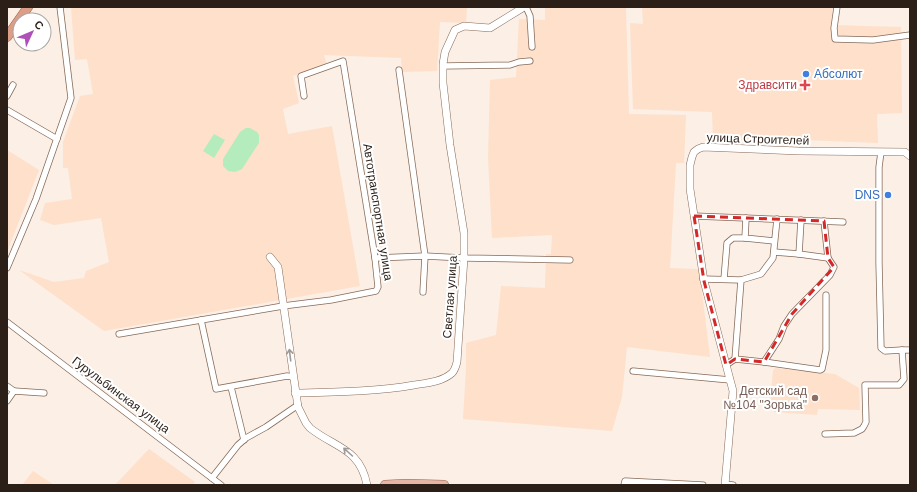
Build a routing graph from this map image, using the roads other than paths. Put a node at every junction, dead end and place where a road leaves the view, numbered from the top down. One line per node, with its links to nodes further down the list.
1 (28, 7): 6 (highway)
2 (60, 7): 15 (street)
3 (525, 7): 7 (street); 9 (street)
4 (836, 7): 5 (street)
5 (910, 35)
6 (7, 37)
7 (532, 47)
8 (530, 61): 9 (street)
9 (443, 65): 31 (street, Светлая улица)
10 (399, 70): 28 (street)
11 (13, 85): 12 (street)
12 (7, 96)
13 (304, 96): 30 (street, Автотранспортная улица)
14 (7, 110): 15 (street)
15 (57, 139): 34 (street)
16 (881, 152): 17 (street, улица Строителей); 18 (street, улица Строителей); 44 (street)
17 (910, 156)
18 (694, 216): 19 (street); 35 (street, улица Строителей)
19 (746, 218): 20 (street); 24 (street)
20 (777, 219): 21 (street); 25 (street)
21 (801, 220): 22 (street); 27 (street)
22 (824, 221): 23 (street); 32 (street)
23 (843, 222)
24 (745, 238): 25 (street); 36 (street)
25 (774, 241): 26 (street)
26 (774, 252): 27 (street); 37 (street)
27 (799, 254): 32 (street)
28 (425, 256): 30 (street); 31 (street); 38 (street)
29 (270, 257): 40 (street)
30 (375, 258): 40 (street, Автотранспортная улица)
31 (464, 258): 33 (street); 55 (street, Светлая улица)
32 (828, 258): 47 (street)
33 (570, 260)
34 (7, 268)
35 (703, 279): 36 (street); 48 (street, улица Строителей)
36 (724, 279): 37 (street)
37 (741, 280): 46 (street)
38 (423, 292)
39 (826, 294): 47 (street)
40 (283, 306): 41 (street, Автотранспортная улица); 50 (street, one-way to 40)
41 (201, 320): 43 (street, Автотранспортная улица); 53 (street)
42 (7, 322): 61 (street, Гурульбинская улица)
43 (119, 334)
44 (902, 350): 45 (street); 59 (street)
45 (910, 350)
46 (735, 359): 47 (street); 48 (street)
47 (764, 362)
48 (726, 365): 51 (street, улица Строителей)
49 (634, 371): 51 (street)
50 (293, 377): 53 (street); 55 (street)
51 (730, 380): 69 (street, улица Строителей)
52 (7, 386): 54 (street)
53 (231, 387): 60 (street)
54 (14, 391): 56 (street); 57 (street)
55 (295, 393): 58 (street)
56 (44, 394)
57 (7, 401)
58 (298, 405): 60 (street); 63 (street, one-way to 58)
59 (825, 434)
60 (244, 440): 61 (street)
61 (212, 478): 62 (street, Гурульбинская улица)
62 (221, 485)
63 (367, 485)
64 (385, 485): 65 (main road)
65 (435, 485): 66 (main road)
66 (444, 485)
67 (624, 485): 68 (street)
68 (703, 485)
69 (725, 485): 70 (street)
70 (733, 485)

